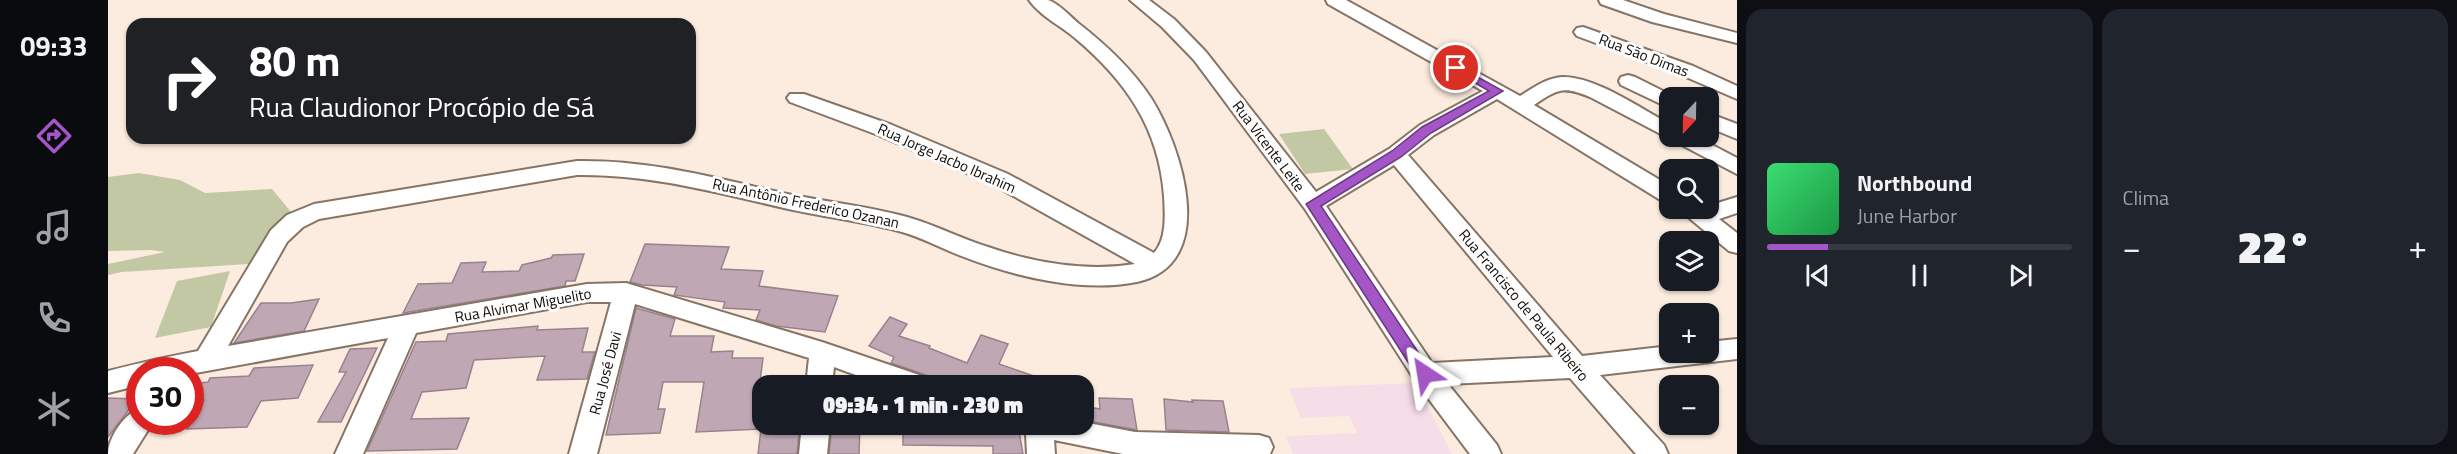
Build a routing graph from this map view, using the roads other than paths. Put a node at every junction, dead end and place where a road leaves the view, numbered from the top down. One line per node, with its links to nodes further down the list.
1 (1037, 0): 25 (street)
2 (1138, 0): 20 (street, Rua Vicente Leite)
3 (1334, 0): 8 (street)
4 (1607, 0): 6 (street)
5 (1583, 32): 9 (street, Rua São Dimas)
6 (1737, 38)
7 (1628, 81): 10 (street)
8 (1497, 91): 12 (street); 17 (street)
9 (1737, 93)
10 (1659, 96)
11 (797, 98): 25 (street, Rua Jorge Jacbo Ibrahim)
12 (1520, 105): 14 (street); 19 (street)
13 (1719, 124): 15 (street)
14 (1659, 126)
15 (1737, 132)
16 (1700, 147): 18 (street)
17 (1396, 154): 20 (street); 32 (street, Rua Francisco de Paula Ribeiro)
18 (1737, 166)
19 (1659, 189)
20 (1313, 204): 33 (street, Rua Vicente Leite)
21 (1737, 205): 22 (street)
22 (1719, 208)
23 (1705, 219): 24 (street)
24 (1737, 245)
25 (1156, 265): 30 (street, Rua Antônio Frederico Ozanan)
26 (627, 292): 27 (street, Rua Alvimar Miguelito); 29 (street, Rua Alvimar Miguelito); 44 (street, Rua José Davi)
27 (407, 325): 30 (street, Rua Alvimar Miguelito); 43 (street)
28 (1737, 350): 32 (street)
29 (822, 352): 34 (street); 35 (street, Rua Alvimar Miguelito)
30 (207, 359): 31 (street, Rua Alvimar Miguelito)
31 (204, 360)
32 (1576, 367): 33 (street); 47 (street, Rua Francisco de Paula Ribeiro)
33 (1425, 374): 46 (street, Rua Vicente Leite)
34 (820, 375)
35 (888, 375)
36 (126, 377): 37 (street)
37 (108, 381)
38 (130, 435): 42 (street)
39 (815, 435): 45 (street)
40 (1038, 435): 41 (street)
41 (1259, 447)
42 (117, 454)
43 (349, 454)
44 (583, 454)
45 (813, 454)
46 (1487, 454)
47 (1654, 454)

